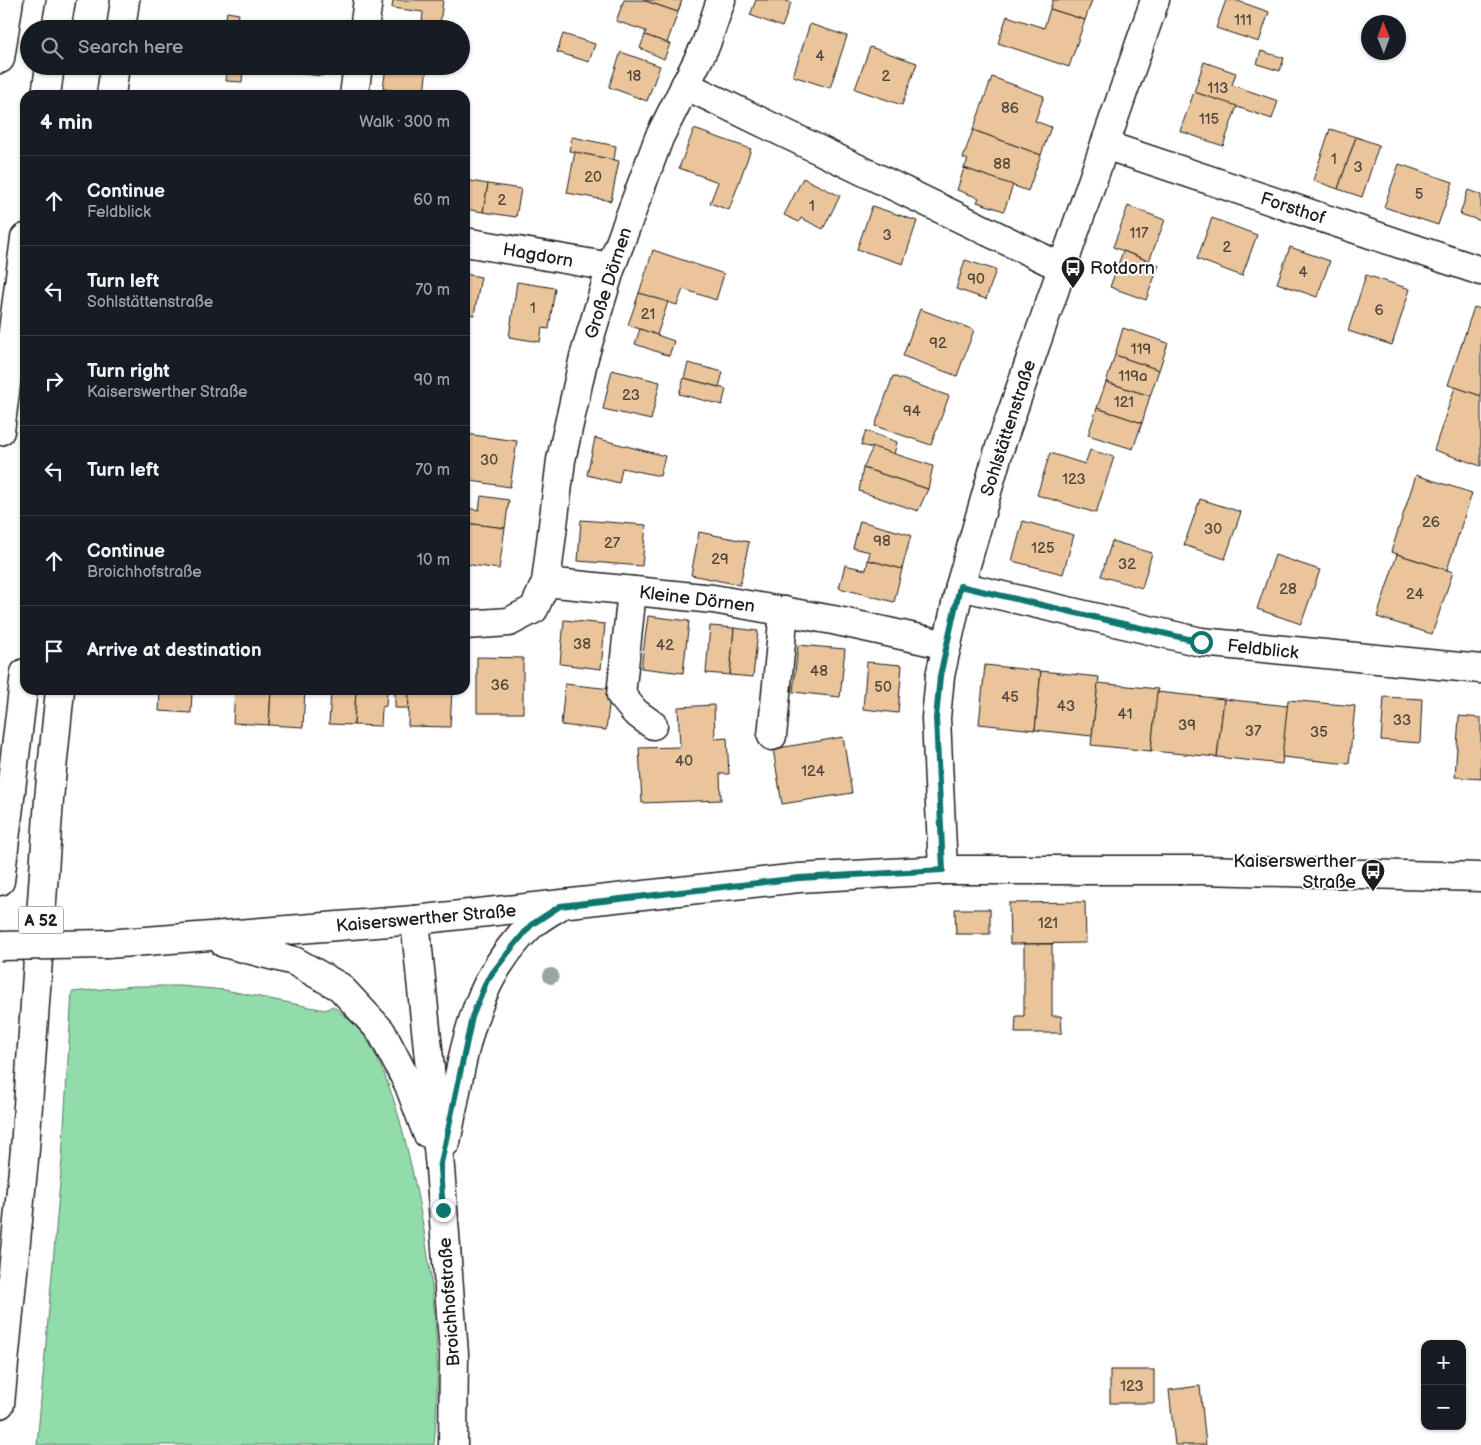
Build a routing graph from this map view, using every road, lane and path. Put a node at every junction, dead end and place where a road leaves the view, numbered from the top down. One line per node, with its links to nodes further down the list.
1 (9, 0): 10 (main road)
2 (61, 0): 7 (main road)
3 (125, 0): 8 (main road)
4 (368, 0): 9 (main road)
5 (721, 0): 14 (main road, Große Dörnen)
6 (1154, 0): 18 (main road, Sohlstättenstraße)
7 (58, 20)
8 (122, 20)
9 (365, 20)
10 (0, 59)
11 (49, 75): 15 (main road)
12 (114, 75): 16 (main road)
13 (357, 75): 17 (main road)
14 (685, 85): 20 (main road, Große Dörnen); 21 (main road)
15 (47, 90)
16 (112, 90)
17 (355, 90)
18 (1105, 146): 21 (main road, Sohlstättenstraße); 22 (main road, Forsthof)
19 (470, 243): 20 (main road, Hagdorn)
20 (610, 267): 25 (main road, Große Dörnen)
21 (1061, 267): 26 (main road, Sohlstättenstraße)
22 (1481, 271)
23 (20, 277): 24 (main road)
24 (0, 431)
25 (546, 582): 27 (main road, Kleine Dörnen); 29 (main road)
26 (960, 586): 30 (main road, Sohlstättenstraße); 31 (main road, Feldblick)
27 (632, 591): 28 (main road, Kleine Dörnen); 34 (main road)
28 (784, 611): 30 (main road, Kleine Dörnen); 35 (main road)
29 (470, 625)
30 (947, 645): 36 (main road, Sohlstättenstraße)
31 (1481, 669)
32 (22, 695): 38 (main road)
33 (60, 695): 44 (main road, A 52)
34 (653, 725)
35 (772, 736)
36 (943, 870): 37 (main road, Kaiserswerther Straße); 39 (main road, Kaiserswerther Straße)
37 (1481, 877)
38 (0, 881)
39 (560, 906): 40 (main road, Kaiserswerther Straße); 43 (main road)
40 (416, 920): 41 (main road, Kaiserswerther Straße); 43 (main road, Broichhofstraße)
41 (201, 938): 42 (main road, Kaiserswerther Straße, bridge); 43 (main road)
42 (0, 946)
43 (440, 1168): 45 (main road, Broichhofstraße)
44 (0, 1404)
45 (453, 1445)

